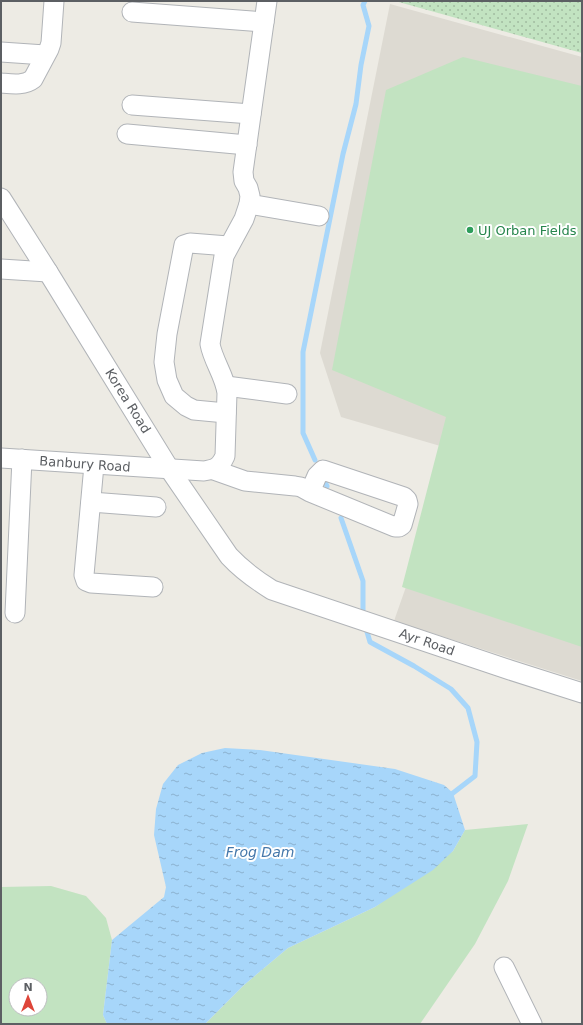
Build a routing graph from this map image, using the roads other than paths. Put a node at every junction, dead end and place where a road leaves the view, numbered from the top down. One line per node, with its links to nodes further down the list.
1 (54, 1): 6 (street)
2 (267, 1): 4 (street)
3 (132, 12): 4 (street)
4 (264, 22): 9 (street)
5 (1, 52): 6 (street)
6 (45, 55): 7 (street)
7 (1, 83)
8 (132, 105): 9 (street)
9 (251, 114): 11 (street)
10 (128, 134): 11 (street)
11 (246, 145): 13 (street)
12 (1, 198): 17 (street, Korea Road)
13 (249, 204): 14 (street); 15 (street)
14 (319, 216)
15 (228, 246): 18 (street); 20 (street)
16 (1, 269): 17 (street)
17 (48, 272): 24 (street, Korea Road)
18 (226, 386): 19 (street); 20 (street)
19 (287, 394)
20 (226, 413): 25 (street)
21 (1, 458): 22 (street, Banbury Road)
22 (22, 460): 23 (street, Banbury Road); 31 (street)
23 (94, 464): 24 (street, Banbury Road); 27 (street)
24 (170, 470): 25 (street, Banbury Road); 30 (street, Korea Road)
25 (214, 470): 26 (street)
26 (310, 492): 26 (street)
27 (91, 502): 28 (street); 29 (street)
28 (156, 507)
29 (153, 588)
30 (272, 590): 32 (street, Ayr Road)
31 (15, 612)
32 (582, 693)
33 (504, 967): 34 (street)
34 (532, 1024)

